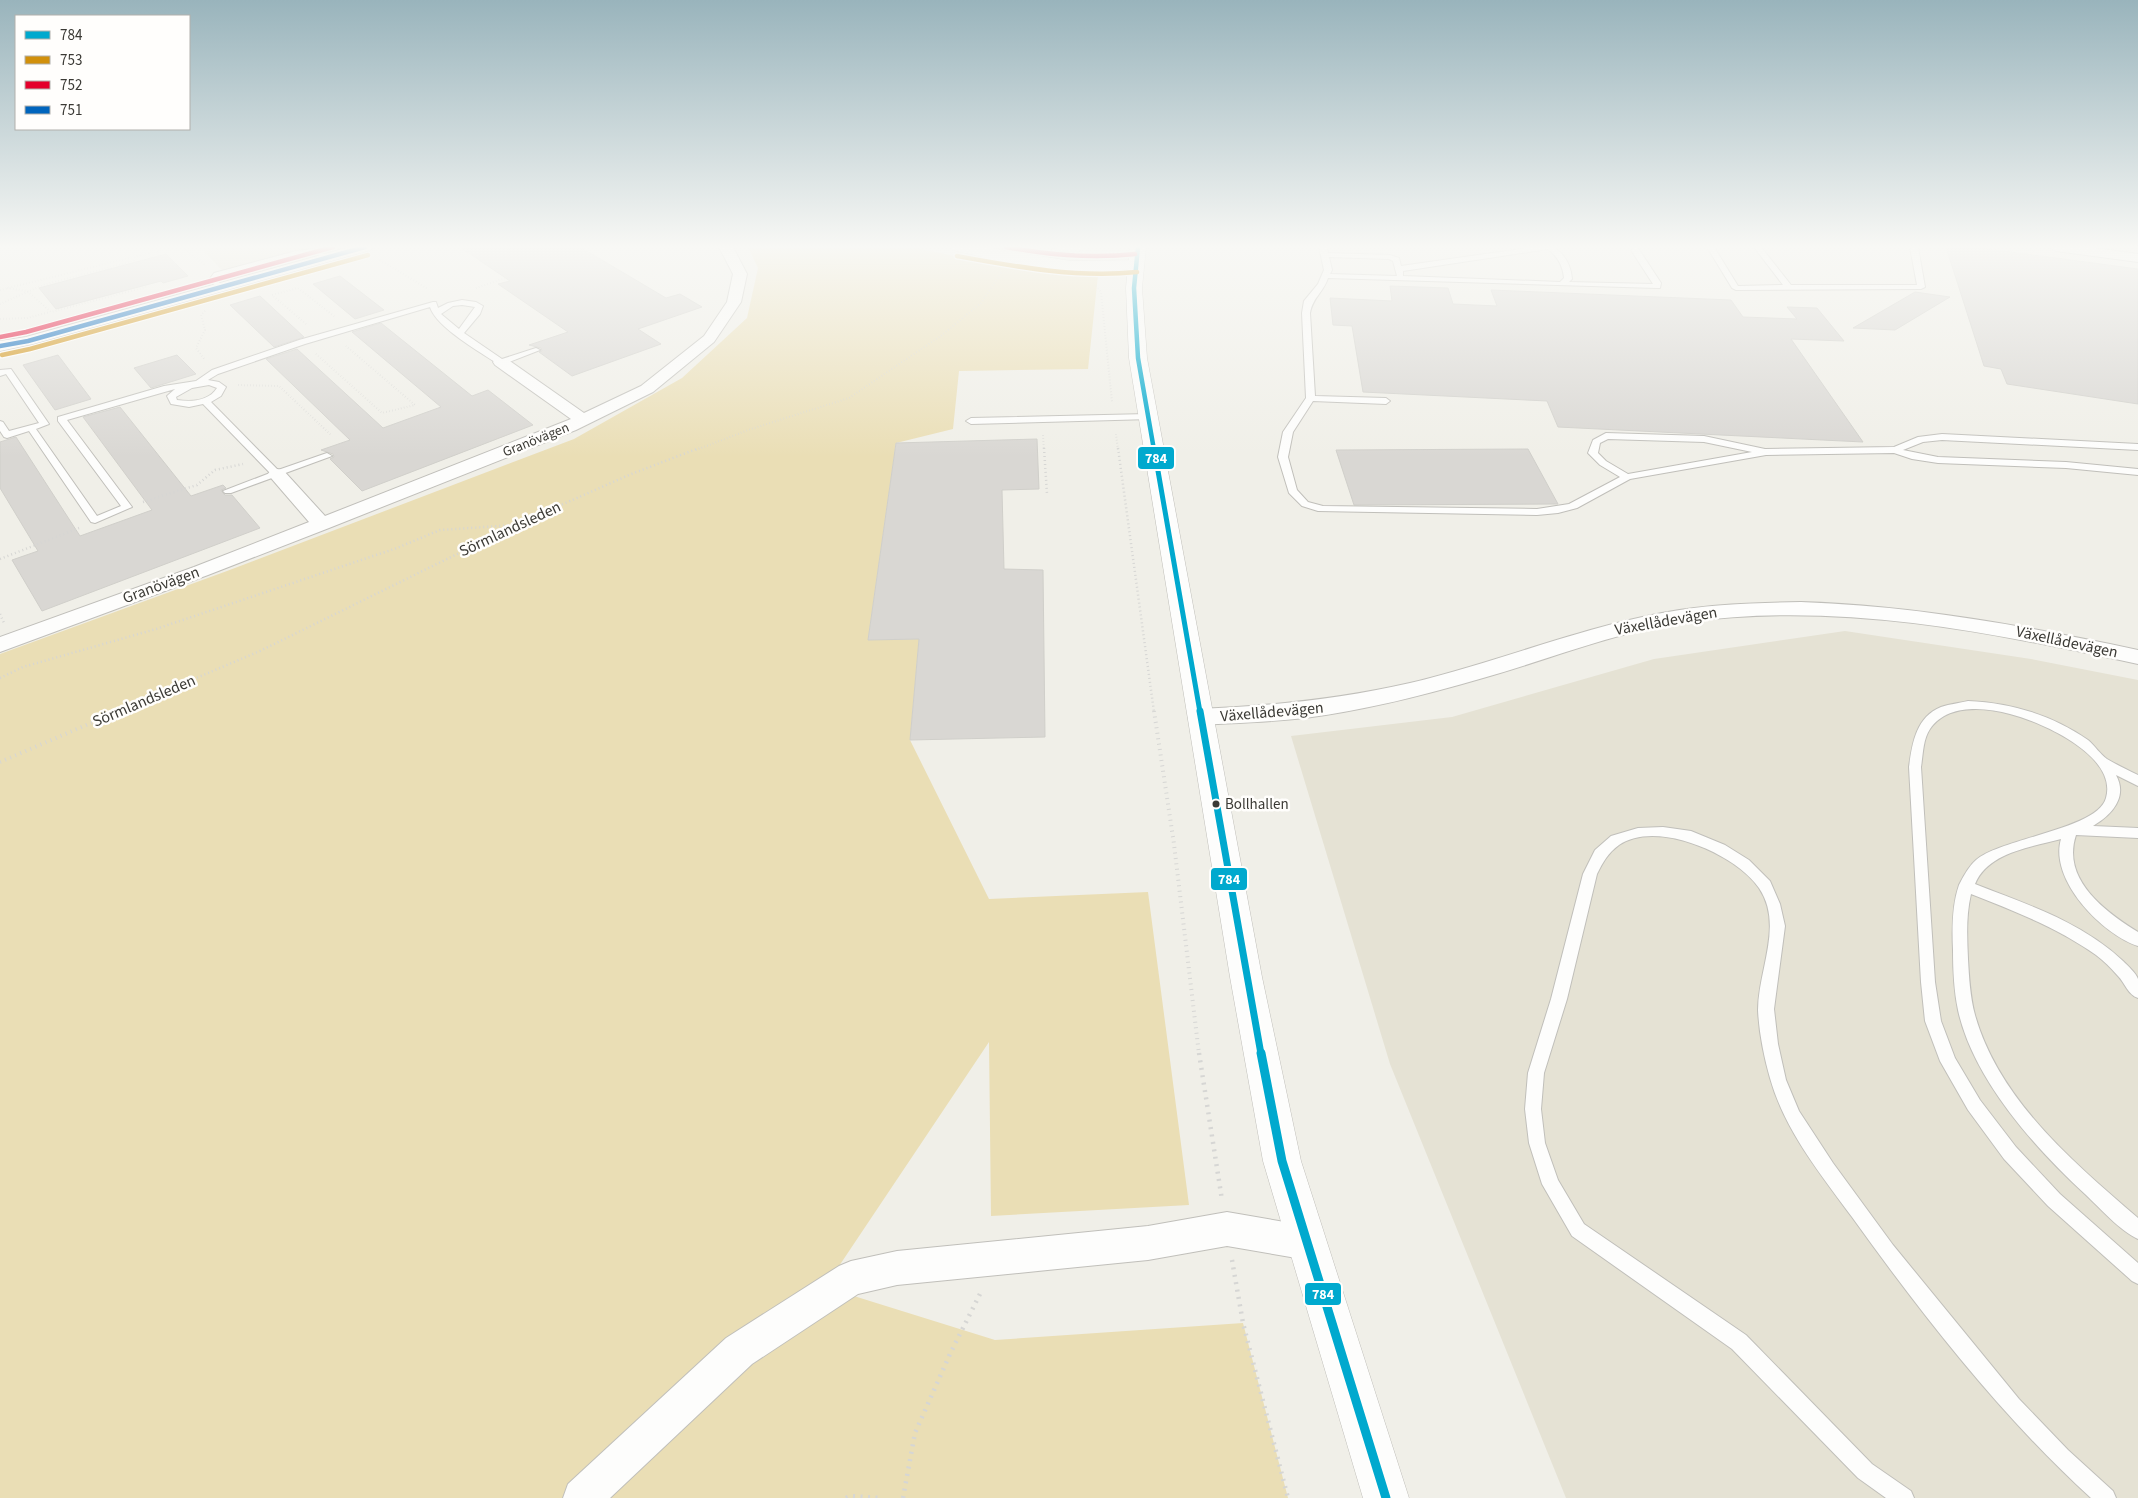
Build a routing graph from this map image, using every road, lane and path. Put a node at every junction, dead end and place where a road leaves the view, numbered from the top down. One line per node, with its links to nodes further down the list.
1 (31, 317): 14 (path)
2 (106, 317): 19 (street)
3 (202, 317): 22 (path)
4 (298, 317): 17 (path)
5 (337, 317): 15 (path)
6 (388, 317): 15 (lane)
7 (446, 317): 16 (lane)
8 (473, 317): 16 (lane)
9 (724, 317): 32 (street, Granövägen)
10 (964, 317): 52 (path, Sörmlandsleden)
11 (1104, 317): 30 (path)
12 (1134, 317): 29 (main road)
13 (1306, 317): 26 (lane)
14 (0, 319)
15 (331, 333): 17 (lane); 18 (path)
16 (459, 333): 21 (lane)
17 (320, 337): 18 (lane)
18 (302, 342): 22 (lane)
19 (0, 346)
20 (536, 350): 21 (lane)
21 (501, 362): 32 (street, Granövägen)
22 (215, 372): 24 (lane)
23 (0, 373): 36 (lane)
24 (198, 383): 25 (lane); 27 (lane); 31 (lane)
25 (222, 387): 27 (lane); 38 (path)
26 (1310, 398): 28 (lane); 46 (lane)
27 (205, 400): 44 (lane)
28 (1386, 400)
29 (1148, 417): 30 (lane); 57 (main road)
30 (1114, 418): 33 (lane); 66 (path)
31 (61, 419): 36 (lane); 49 (lane)
32 (583, 420): 51 (street, Granövägen)
33 (1042, 420): 34 (lane); 48 (path)
34 (971, 421)
35 (0, 424): 39 (lane)
36 (44, 424): 37 (lane)
37 (30, 428): 39 (lane); 50 (lane)
38 (331, 435)
39 (4, 436)
40 (2138, 446): 41 (lane)
41 (1896, 450): 42 (lane); 45 (lane)
42 (1766, 452): 46 (lane); 46 (lane)
43 (327, 456): 44 (lane)
44 (271, 469): 47 (lane); 49 (path); 51 (street)
45 (2138, 472)
46 (1626, 477)
47 (228, 491)
48 (1046, 494)
49 (127, 506): 50 (lane)
50 (95, 520): 53 (path)
51 (322, 524): 54 (street, Granövägen)
52 (518, 524): 56 (path); 58 (path, Sörmlandsleden)
53 (0, 559)
54 (0, 645)
55 (2138, 657): 57 (street, Växellådevägen)
56 (0, 678)
57 (1200, 718): 68 (main road)
58 (0, 762)
59 (2103, 762): 60 (lane); 61 (lane); 70 (lane)
60 (2138, 781)
61 (2071, 830): 62 (lane); 63 (lane); 64 (lane)
62 (2138, 833)
63 (1966, 886): 65 (lane); 67 (lane)
64 (2138, 940)
65 (2138, 992)
66 (1227, 1229): 68 (street); 69 (street); 75 (path)
67 (2138, 1230)
68 (1308, 1243): 76 (main road)
69 (998, 1258): 71 (street); 74 (path)
70 (2138, 1275)
71 (582, 1498)
72 (846, 1498): 73 (path)
73 (880, 1498)
74 (903, 1498)
75 (1288, 1498)
76 (1386, 1498)
77 (1904, 1498): 78 (lane)
78 (2106, 1498)

